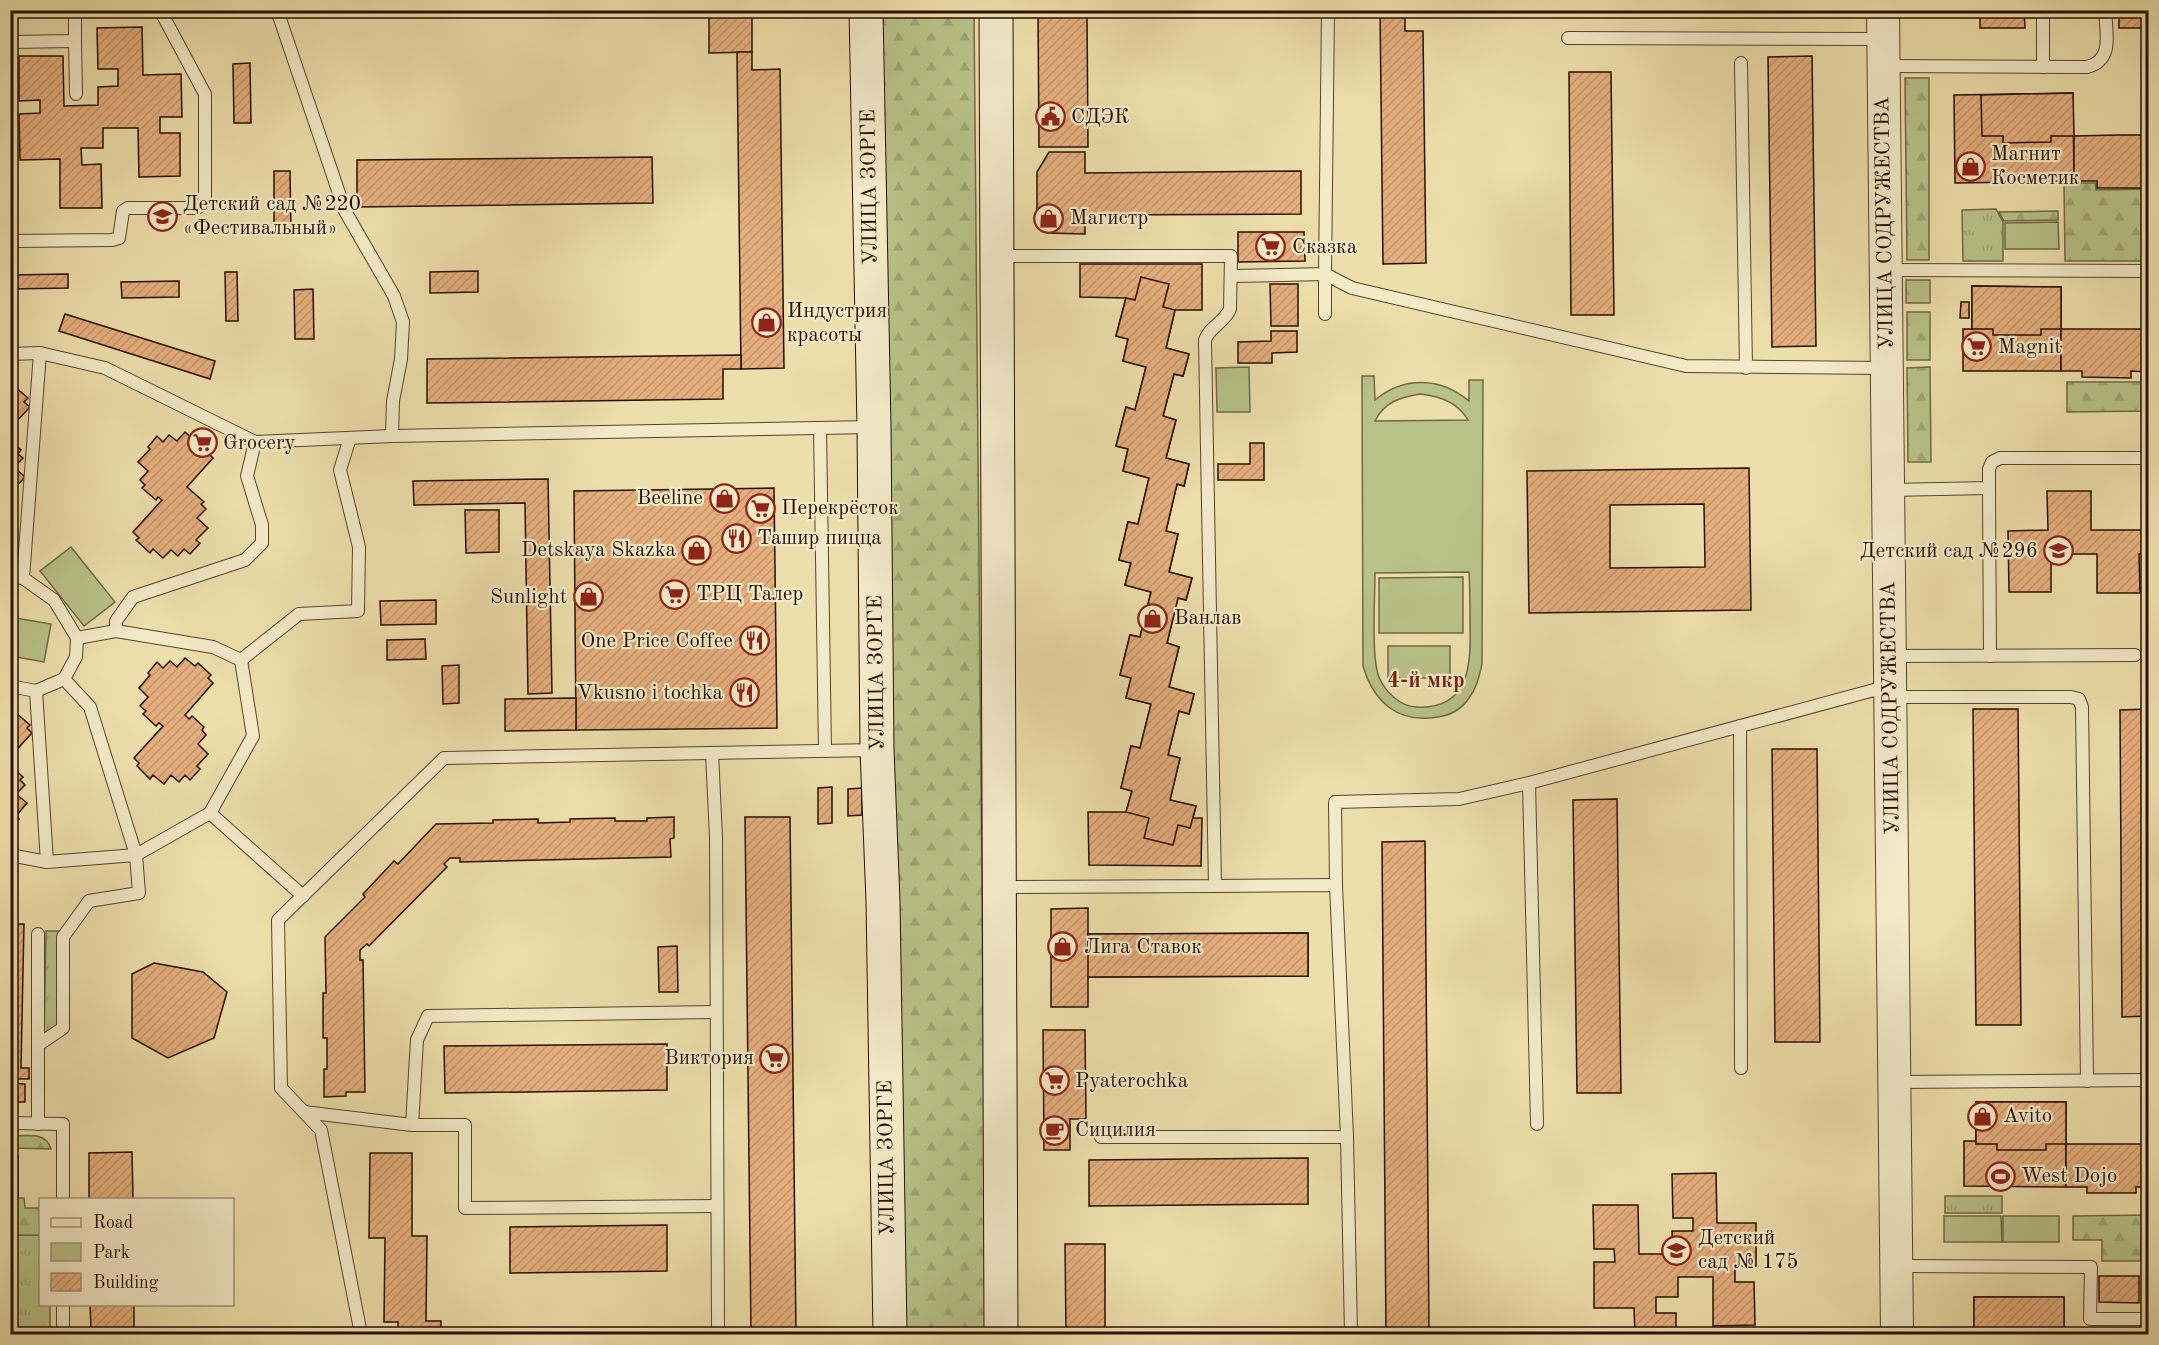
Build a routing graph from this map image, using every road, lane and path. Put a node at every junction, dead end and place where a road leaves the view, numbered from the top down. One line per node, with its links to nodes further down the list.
1 (78, 10): 11 (lane)
2 (160, 10): 16 (lane)
3 (277, 10): 29 (lane)
4 (866, 10): 27 (main road, УЛИЦА ЗОРГЕ)
5 (996, 10): 17 (main road)
6 (1328, 10): 20 (lane)
7 (2043, 10): 14 (lane)
8 (2106, 10): 14 (lane)
9 (1568, 38): 10 (lane)
10 (1884, 38): 14 (lane); 18 (street, УЛИЦА СОДРУЖЕСТВА)
11 (75, 41): 12 (lane); 15 (lane)
12 (10, 42)
13 (1741, 63): 25 (lane)
14 (2043, 67)
15 (76, 94)
16 (10, 241)
17 (997, 256): 21 (lane); 56 (main road)
18 (1886, 270): 19 (lane); 26 (street, УЛИЦА СОДРУЖЕСТВА)
19 (2148, 271)
20 (1325, 274): 21 (lane); 22 (lane); 25 (lane)
21 (1231, 276): 55 (lane)
22 (1325, 314)
23 (40, 353): 24 (lane); 31 (lane); 35 (lane)
24 (10, 354)
25 (1746, 368): 26 (lane)
26 (1887, 368): 34 (street, УЛИЦА СОДРУЖЕСТВА)
27 (874, 427): 28 (lane); 46 (main road, УЛИЦА ЗОРГЕ)
28 (820, 428): 29 (lane); 47 (lane)
29 (392, 436): 30 (lane)
30 (350, 438): 31 (lane); 40 (lane)
31 (255, 442): 36 (lane)
32 (2148, 458): 33 (lane)
33 (1989, 488): 34 (lane); 39 (lane)
34 (1888, 490): 42 (street, УЛИЦА СОДРУЖЕСТВА)
35 (17, 577): 37 (lane)
36 (116, 631): 37 (lane); 40 (lane)
37 (77, 638): 41 (lane)
38 (2135, 655): 39 (lane)
39 (1990, 656): 42 (lane)
40 (242, 660): 50 (lane)
41 (64, 679): 44 (lane); 52 (lane)
42 (1890, 679): 45 (lane); 63 (lane); 64 (street, УЛИЦА СОДРУЖЕСТВА)
43 (10, 686): 44 (lane)
44 (36, 691): 53 (lane)
45 (1740, 726): 49 (lane); 61 (lane)
46 (877, 750): 47 (lane); 80 (main road, УЛИЦА ЗОРГЕ)
47 (825, 752): 48 (lane)
48 (712, 753): 57 (lane); 59 (lane)
49 (1529, 783): 54 (lane); 68 (lane)
50 (210, 813): 52 (lane); 57 (lane)
51 (10, 855): 53 (lane)
52 (136, 855): 53 (lane); 60 (lane)
53 (47, 862)
54 (1336, 885): 55 (lane); 71 (lane)
55 (1215, 886): 56 (lane)
56 (999, 887): 81 (main road)
57 (303, 896): 65 (lane)
58 (38, 934): 60 (lane)
59 (716, 1012): 69 (lane); 73 (lane)
60 (38, 1045): 67 (lane)
61 (1741, 1068)
62 (2145, 1080): 63 (lane)
63 (2087, 1081): 64 (lane)
64 (1895, 1082): 74 (street, УЛИЦА СОДРУЖЕСТВА)
65 (304, 1112): 69 (lane); 78 (lane)
66 (10, 1123): 67 (lane)
67 (38, 1124): 72 (lane)
68 (1538, 1124)
69 (412, 1125): 73 (lane)
70 (1101, 1137): 71 (lane)
71 (1347, 1137): 82 (lane)
72 (63, 1198)
73 (717, 1206): 79 (lane)
74 (1897, 1266): 76 (lane); 83 (street, УЛИЦА СОДРУЖЕСТВА)
75 (63, 1306): 77 (lane)
76 (2142, 1319)
77 (63, 1335)
78 (361, 1335)
79 (718, 1335)
80 (890, 1335)
81 (1001, 1335)
82 (1351, 1335)
83 (1897, 1335)

